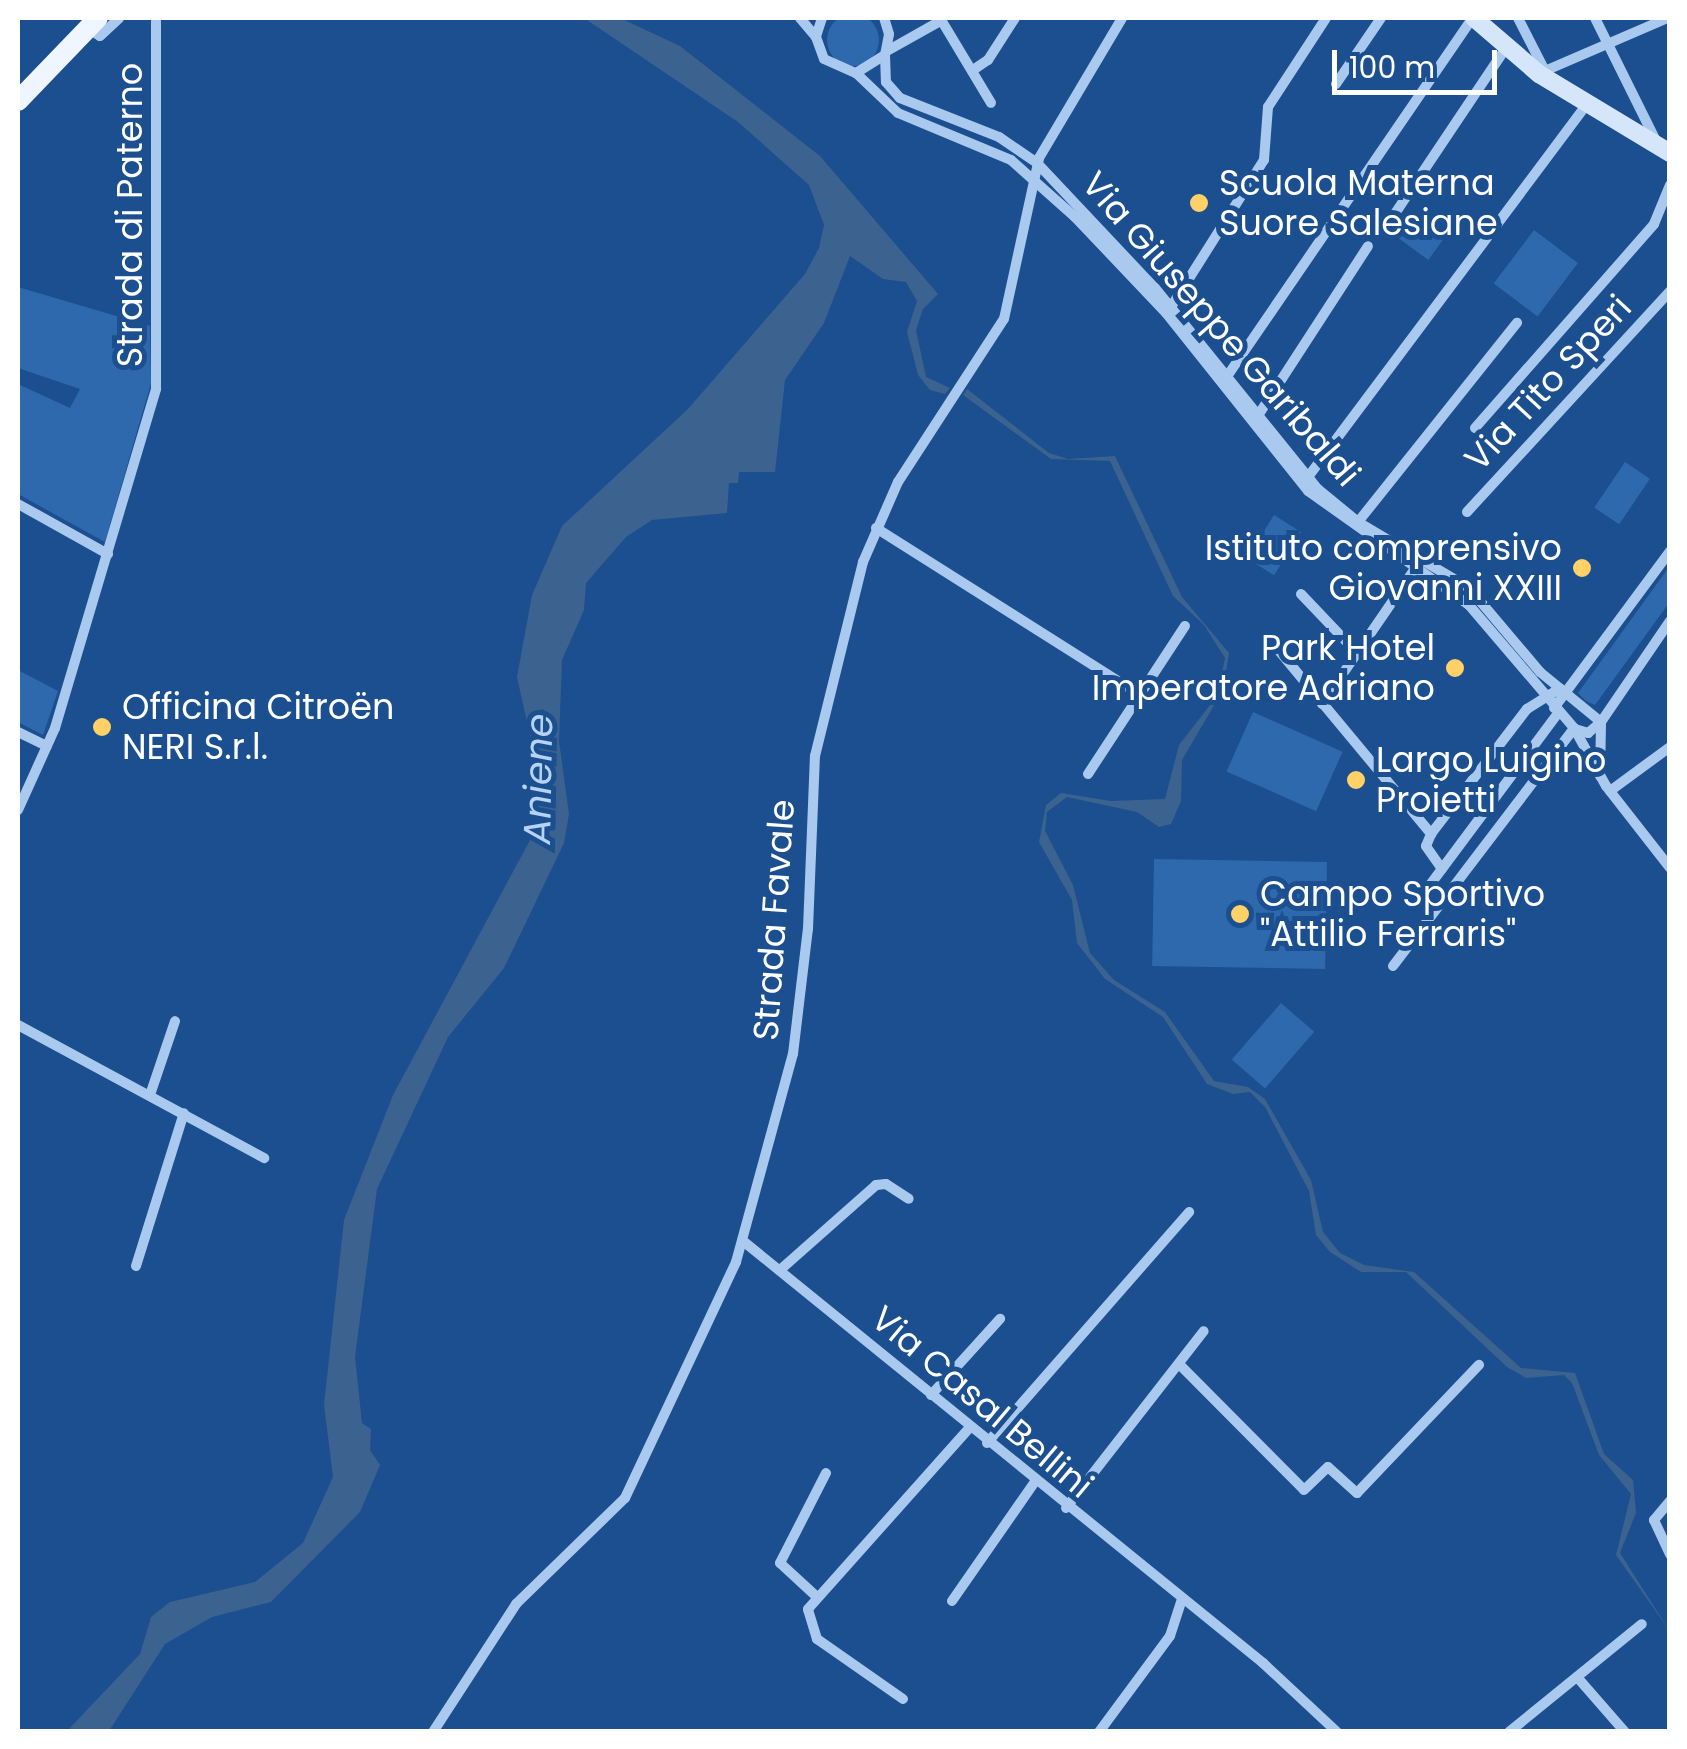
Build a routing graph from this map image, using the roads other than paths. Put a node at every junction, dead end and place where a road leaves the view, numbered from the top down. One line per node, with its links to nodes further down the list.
1 (120, 18): 15 (street, Strada di Paterno)
2 (156, 18): 46 (street, Strada di Paterno)
3 (800, 18): 17 (street, Via Giuseppe Garibaldi)
4 (822, 18): 17 (street)
5 (1016, 18): 21 (street)
6 (1122, 18): 29 (street, Strada Favale)
7 (1326, 18): 35 (street)
8 (1381, 18): 24 (street)
9 (1474, 18): 19 (main road); 37 (street)
10 (1518, 18): 22 (street)
11 (1595, 18): 18 (street)
12 (1668, 18): 18 (street)
13 (941, 19): 16 (street); 21 (street)
14 (886, 21): 16 (street); 20 (street)
15 (93, 23): 25 (main road)
16 (906, 35): 20 (street)
17 (816, 37): 23 (street, Via Giuseppe Garibaldi)
18 (1608, 45): 22 (street); 28 (street)
19 (1506, 48): 22 (main road); 32 (street)
20 (886, 53): 23 (street); 29 (street, Via Giuseppe Garibaldi)
21 (973, 70): 26 (street)
22 (1542, 72): 27 (main road)
23 (856, 74): 30 (street, Via Giuseppe Garibaldi)
24 (1336, 84)
25 (18, 102)
26 (991, 103)
27 (1587, 104): 28 (main road); 40 (street)
28 (1664, 149)
29 (1037, 163): 30 (street, Strada Favale); 35 (street, Via Giuseppe Garibaldi)
30 (1033, 178): 44 (street, Strada Favale); 47 (street, Via Giuseppe Garibaldi)
31 (1670, 185): 39 (street)
32 (1390, 221)
33 (1368, 246): 38 (street)
34 (1670, 291): 42 (street, Via Tito Speri)
35 (1171, 307): 37 (street, Via Giuseppe Garibaldi)
36 (1517, 323): 43 (street)
37 (1228, 375): 38 (street, Via Giuseppe Garibaldi)
38 (1258, 414): 40 (street, Via Giuseppe Garibaldi)
39 (1475, 428)
40 (1308, 477): 43 (street, Via Giuseppe Garibaldi)
41 (18, 504): 46 (street)
42 (1467, 512)
43 (1358, 522): 53 (street, Via Giuseppe Garibaldi)
44 (876, 528): 54 (street); 79 (street, Strada Favale)
45 (1670, 551): 53 (street)
46 (108, 554): 61 (street, Strada di Paterno)
47 (1416, 567): 52 (street); 55 (street, Via Giuseppe Garibaldi)
48 (1301, 594): 52 (street)
49 (1670, 621): 58 (street)
50 (1185, 626): 54 (street)
51 (1266, 635): 56 (street)
52 (1359, 655): 56 (street)
53 (1563, 691): 55 (street); 57 (street); 58 (street, Via Giuseppe Garibaldi)
54 (1140, 695): 63 (street)
55 (1543, 696): 57 (street, Via Giuseppe Garibaldi); 67 (street)
56 (1322, 704): 67 (street)
57 (1556, 710): 59 (street, Via Giuseppe Garibaldi); 69 (street)
58 (1601, 722): 59 (street); 64 (street)
59 (1574, 728): 64 (street, Via Giuseppe Garibaldi); 71 (street)
60 (18, 732): 61 (street)
61 (47, 746): 66 (street, Strada di Paterno)
62 (1670, 747): 65 (street)
63 (1088, 774)
64 (1600, 777): 65 (street, Via Giuseppe Garibaldi)
65 (1610, 792): 68 (street, Via Giuseppe Garibaldi)
66 (18, 810)
67 (1432, 834): 69 (street)
68 (1670, 868)
69 (1442, 870): 70 (street)
70 (1418, 902)
71 (1392, 966)
72 (176, 1022): 74 (street)
73 (18, 1025): 74 (street)
74 (150, 1095): 75 (street)
75 (184, 1113): 76 (street); 80 (street)
76 (264, 1158)
77 (909, 1199): 81 (street)
78 (1190, 1212): 88 (street)
79 (744, 1241): 81 (street, Via Casal Bellini); 100 (street, Strada Favale)
80 (136, 1266)
81 (780, 1270): 86 (street, Via Casal Bellini)
82 (1000, 1319): 86 (street)
83 (1204, 1330): 84 (street)
84 (1179, 1364): 85 (street); 92 (street)
85 (1479, 1365)
86 (930, 1395): 87 (street, Via Casal Bellini)
87 (970, 1427): 88 (street, Via Casal Bellini); 94 (street)
88 (987, 1442): 90 (street, Via Casal Bellini)
89 (826, 1474): 94 (street)
90 (1034, 1482): 92 (street, Via Casal Bellini); 95 (street)
91 (1670, 1500): 93 (street)
92 (1066, 1508): 96 (street, Via Casal Bellini)
93 (1670, 1554)
94 (817, 1597): 99 (street)
95 (952, 1600)
96 (1184, 1601): 101 (street); 102 (street, Via Casal Bellini)
97 (1642, 1624): 98 (street)
98 (1577, 1677): 103 (street); 104 (street)
99 (903, 1699)
100 (433, 1732)
101 (1099, 1732)
102 (1337, 1732)
103 (1509, 1732)
104 (1625, 1732)

